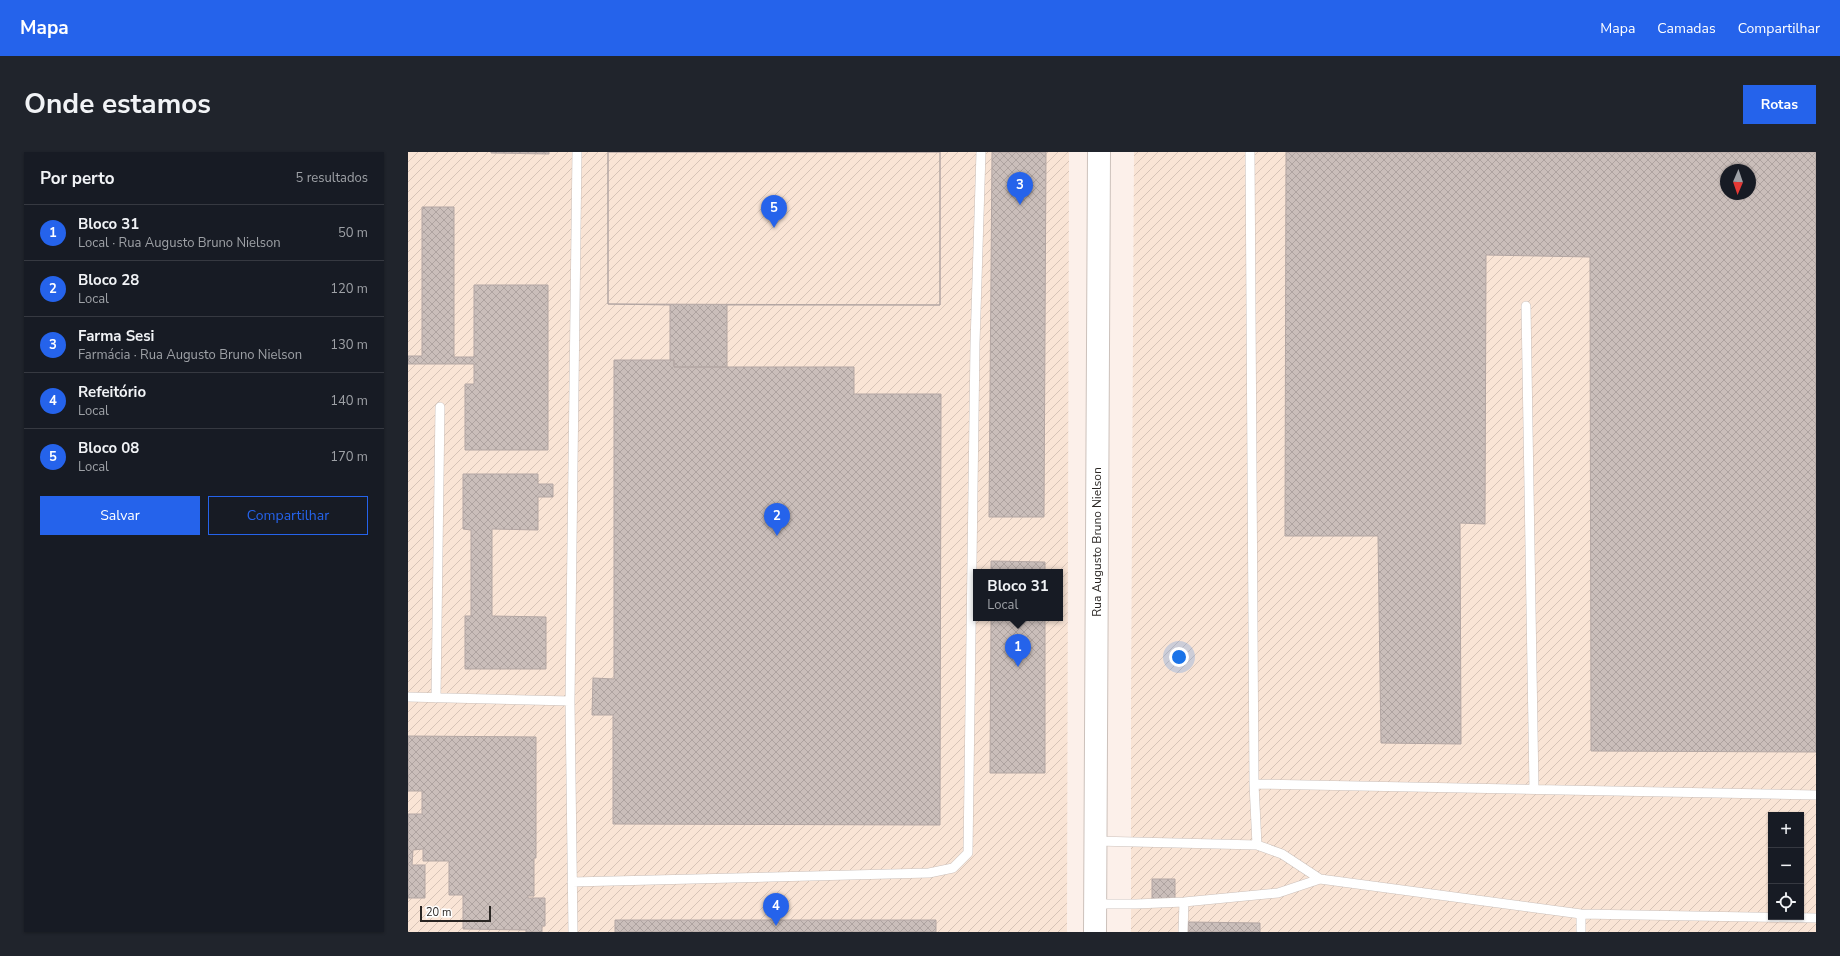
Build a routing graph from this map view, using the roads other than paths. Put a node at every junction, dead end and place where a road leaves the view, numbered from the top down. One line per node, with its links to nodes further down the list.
1 (577, 152): 9 (lane)
2 (982, 152): 16 (lane)
3 (1099, 152): 13 (main road, Rua Augusto Bruno Nielson)
4 (1250, 152): 10 (lane)
5 (1526, 306): 11 (lane)
6 (440, 407): 8 (lane)
7 (408, 698): 8 (lane)
8 (436, 698): 9 (lane)
9 (570, 701): 16 (lane)
10 (1254, 784): 11 (lane); 14 (lane)
11 (1534, 789): 12 (lane)
12 (1816, 795)
13 (1095, 841): 14 (lane); 18 (main road, Rua Augusto Bruno Nielson)
14 (1257, 845): 15 (lane)
15 (1320, 879): 17 (lane); 19 (lane)
16 (572, 882): 21 (lane)
17 (1184, 902): 18 (lane); 23 (lane)
18 (1095, 904): 22 (main road, Rua Augusto Bruno Nielson)
19 (1580, 914): 20 (lane); 24 (lane)
20 (1816, 918)
21 (573, 932)
22 (1095, 932)
23 (1183, 932)
24 (1580, 932)

